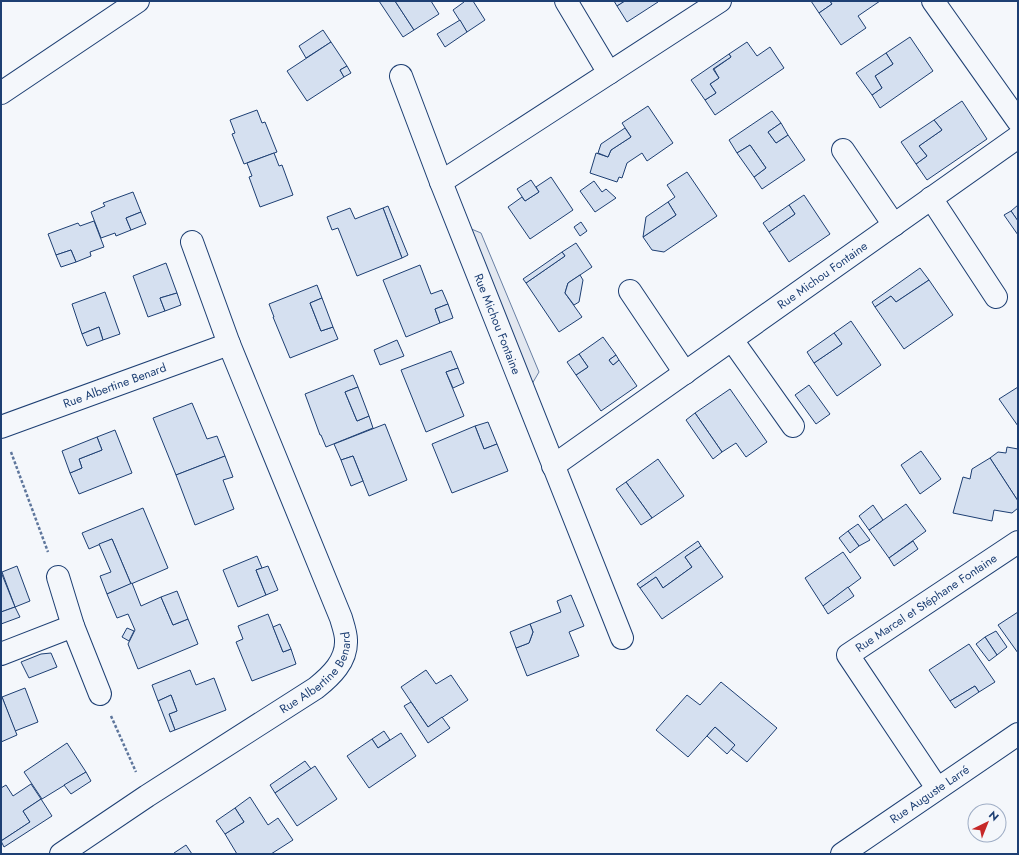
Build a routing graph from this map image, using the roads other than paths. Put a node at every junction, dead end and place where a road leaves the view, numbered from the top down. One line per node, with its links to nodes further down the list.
1 (138, 1): 7 (street)
2 (566, 1): 5 (street)
3 (720, 1): 5 (street)
4 (933, 1): 8 (street)
5 (609, 73): 11 (street)
6 (401, 76): 11 (street, Rue Michou Fontaine)
7 (1, 93)
8 (1018, 121)
9 (1018, 137): 12 (street, Rue Michou Fontaine)
10 (843, 150): 13 (street)
11 (441, 182): 22 (street, Rue Michou Fontaine)
12 (931, 198): 13 (street, Rue Michou Fontaine); 16 (street)
13 (894, 225): 17 (street, Rue Michou Fontaine)
14 (192, 242): 18 (street, Rue Albertine Benard)
15 (630, 291): 19 (street)
16 (996, 297)
17 (732, 340): 19 (street, Rue Michou Fontaine); 20 (street)
18 (229, 344): 21 (street, Rue Albertine Benard); 31 (street, Rue Albertine Benard)
19 (685, 373): 22 (street, Rue Michou Fontaine)
20 (793, 426)
21 (2, 427)
22 (553, 466): 26 (street, Rue Michou Fontaine)
23 (1018, 542): 30 (street, Rue Marcel et Stéphane Fontaine)
24 (58, 577): 25 (street)
25 (73, 626): 27 (street); 28 (street)
26 (622, 638)
27 (1, 654)
28 (100, 694)
29 (1018, 734): 30 (street, Rue Auguste Larré)
30 (937, 788): 32 (street, Rue Auguste Larré)
31 (61, 854)
32 (842, 854)

